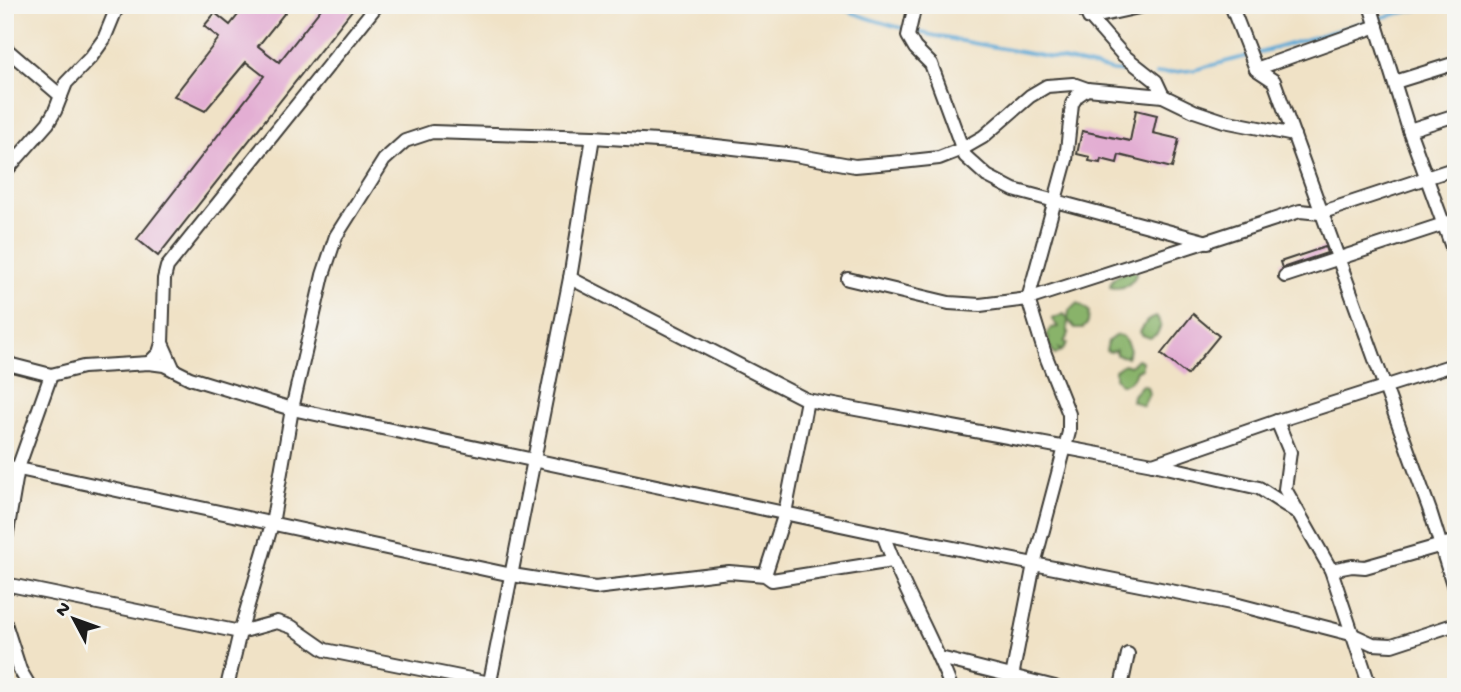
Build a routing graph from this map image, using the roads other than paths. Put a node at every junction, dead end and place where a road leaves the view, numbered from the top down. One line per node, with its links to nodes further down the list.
1 (118, 5): 15 (street)
2 (377, 5): 35 (street)
3 (915, 5): 21 (street)
4 (1079, 5): 8 (street)
5 (1148, 5): 8 (street)
6 (1231, 5): 12 (street)
7 (1370, 5): 9 (street)
8 (1089, 18): 16 (street)
9 (1377, 26): 12 (street); 13 (street)
10 (5, 48): 15 (street)
11 (1456, 63): 13 (street)
12 (1255, 69): 19 (street)
13 (1395, 82): 18 (street)
14 (1087, 89): 16 (street); 21 (street); 25 (street)
15 (61, 96): 23 (street)
16 (1163, 96): 19 (street)
17 (1456, 115): 18 (street)
18 (1409, 130): 24 (street)
19 (1294, 135): 26 (street)
20 (593, 137): 21 (street); 32 (street); 43 (street)
21 (962, 149): 25 (street)
22 (1456, 168): 24 (street)
23 (5, 172)
24 (1427, 177): 26 (street); 27 (street)
25 (1054, 199): 28 (street); 34 (street)
26 (1320, 213): 28 (street); 29 (street)
27 (1449, 222): 29 (street); 30 (street)
28 (1208, 242): 34 (street)
29 (1338, 258): 31 (street); 41 (street)
30 (1456, 258)
31 (1285, 276)
32 (570, 278): 42 (street); 46 (street)
33 (848, 279): 34 (street)
34 (1028, 299): 45 (street)
35 (162, 343): 37 (street); 39 (street)
36 (5, 359): 40 (street)
37 (149, 363): 39 (street); 40 (street)
38 (1456, 364): 41 (street)
39 (174, 370): 43 (street)
40 (51, 375): 48 (street)
41 (1384, 388): 44 (street); 55 (street)
42 (807, 400): 45 (street); 49 (street)
43 (292, 409): 46 (street); 51 (street)
44 (1277, 421): 47 (street); 50 (street)
45 (1066, 449): 47 (street); 57 (street)
46 (533, 461): 49 (street); 59 (street)
47 (1153, 464): 50 (street)
48 (12, 467): 51 (street); 54 (street)
49 (785, 513): 52 (street); 60 (street)
50 (1298, 513): 58 (street)
51 (272, 524): 59 (street); 65 (street)
52 (883, 534): 56 (street); 57 (street)
53 (1456, 541): 55 (street)
54 (5, 544)
55 (1440, 546): 58 (street); 62 (street)
56 (892, 561): 60 (street); 68 (street)
57 (1034, 564): 66 (street); 69 (street)
58 (1331, 570): 66 (street)
59 (512, 575): 60 (street); 70 (street)
60 (765, 575)
61 (5, 584): 65 (street)
62 (1456, 594)
63 (5, 623): 71 (street)
64 (1456, 624): 66 (street)
65 (240, 632): 70 (street); 72 (street)
66 (1351, 634): 76 (street)
67 (1128, 654): 75 (street)
68 (940, 658): 69 (street); 73 (street)
69 (1011, 682): 74 (street)
70 (489, 685)
71 (30, 687)
72 (227, 687)
73 (951, 687)
74 (1055, 687)
75 (1121, 687)
76 (1370, 687)

